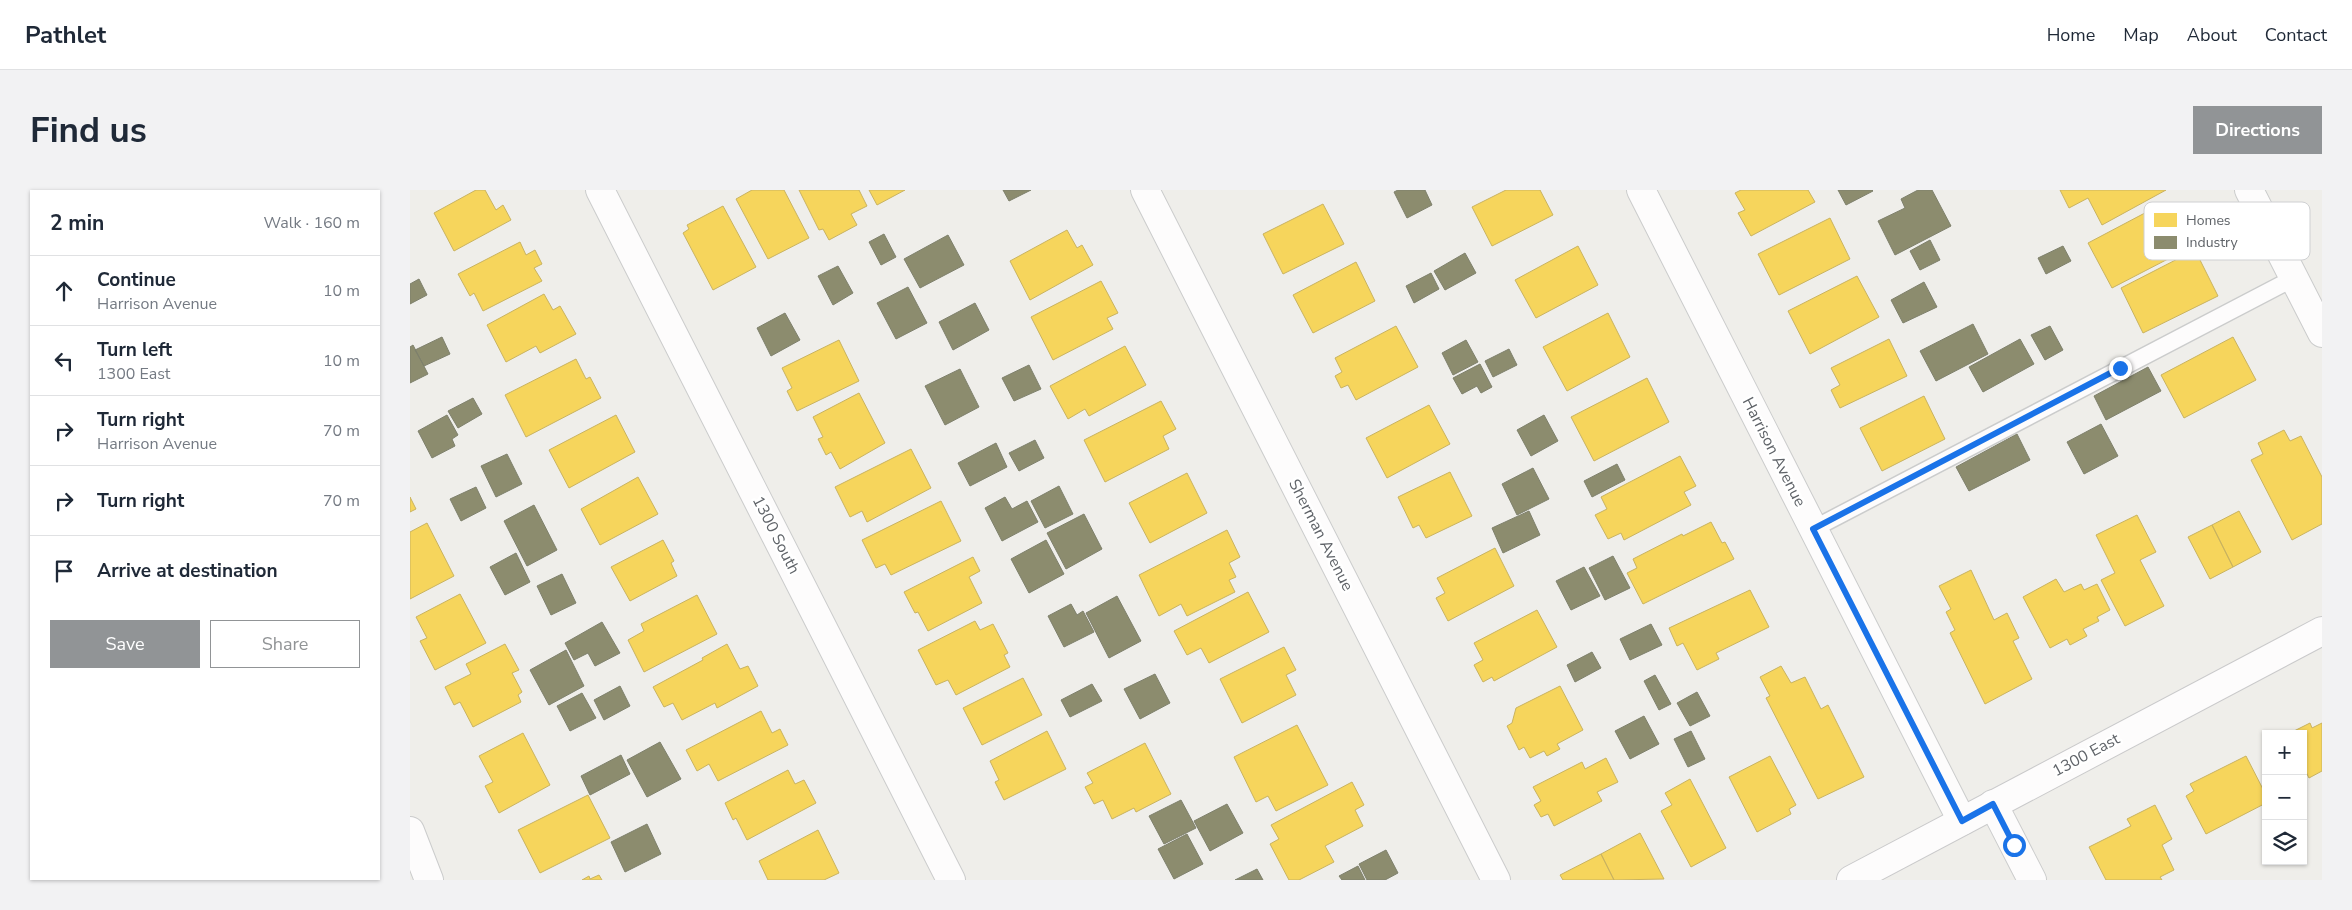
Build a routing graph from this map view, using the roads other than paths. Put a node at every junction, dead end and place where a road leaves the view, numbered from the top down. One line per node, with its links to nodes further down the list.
1 (600, 190): 15 (street, 1300 South)
2 (1145, 190): 16 (street, Sherman Avenue)
3 (1641, 190): 9 (street, Harrison Avenue)
4 (2249, 190): 5 (street)
5 (2255, 202)
6 (2285, 260): 7 (street)
7 (2294, 278): 8 (street); 9 (lane)
8 (2322, 333)
9 (1813, 529): 12 (street, Harrison Avenue)
10 (2322, 631): 11 (street, 1300 East)
11 (1993, 804): 12 (street, 1300 East); 18 (street)
12 (1962, 821): 17 (street, 1300 East)
13 (410, 831): 14 (street)
14 (429, 880)
15 (951, 880)
16 (1496, 880)
17 (1851, 880)
18 (2032, 880)

